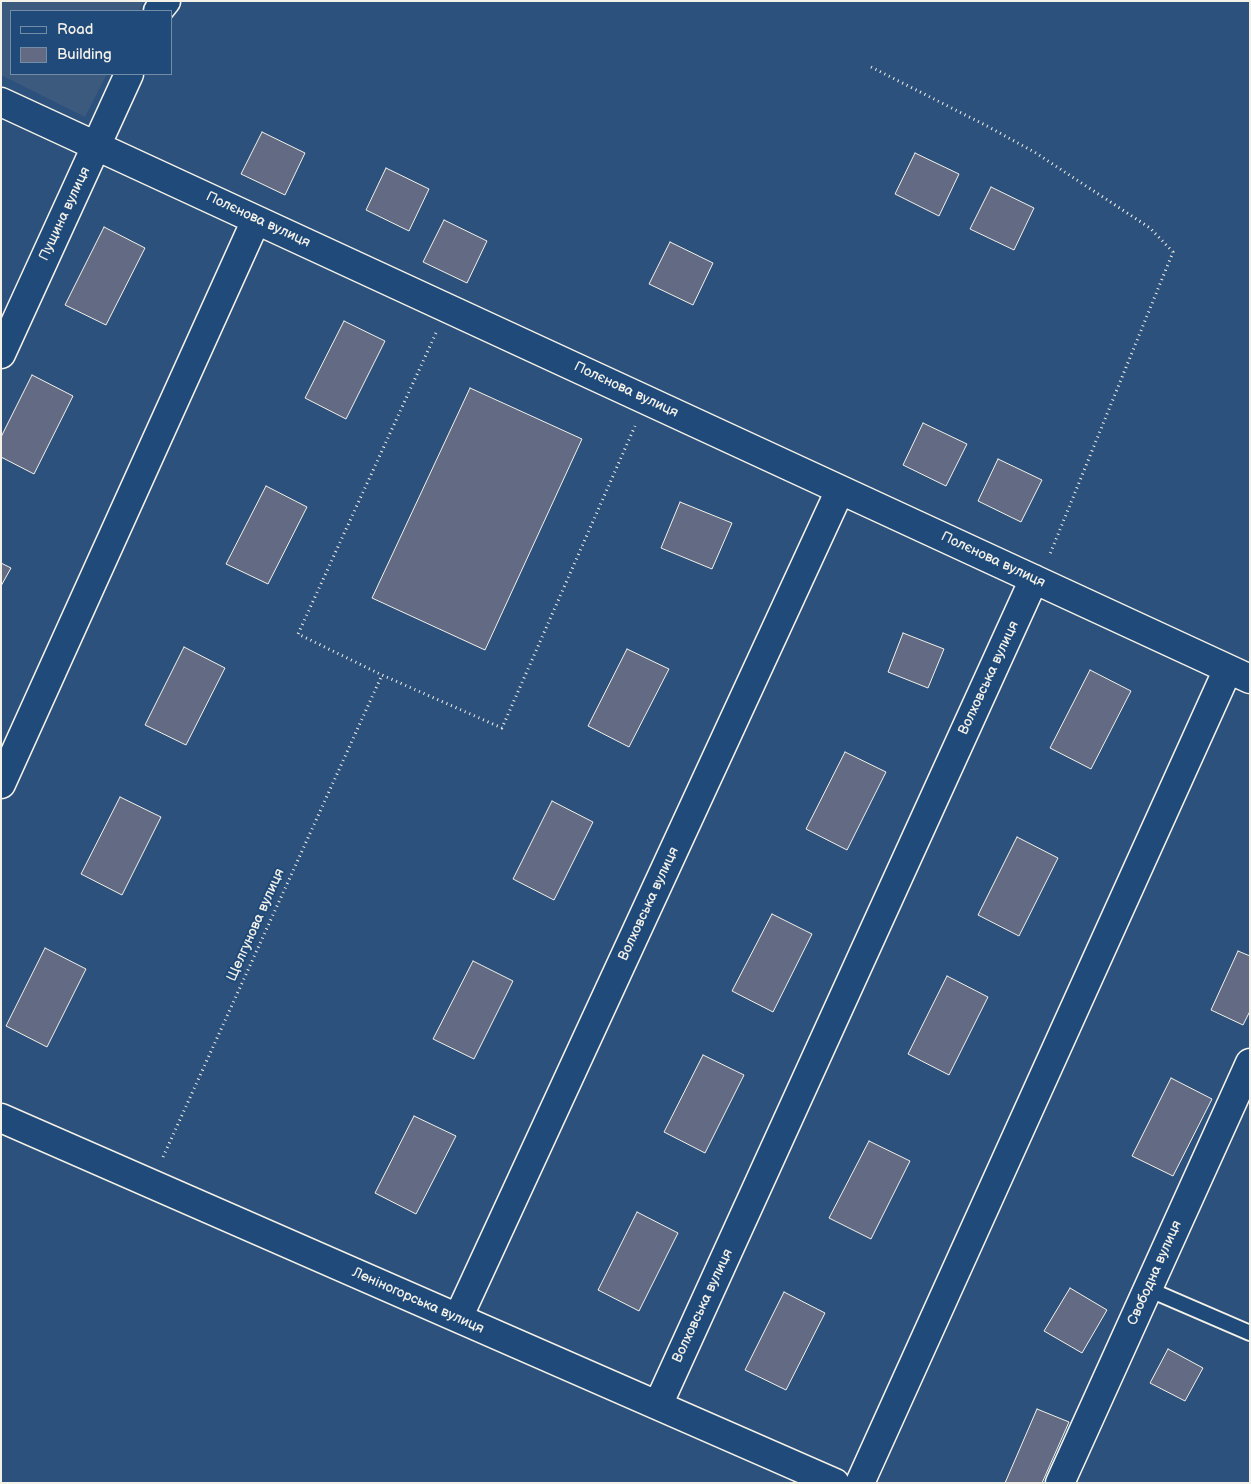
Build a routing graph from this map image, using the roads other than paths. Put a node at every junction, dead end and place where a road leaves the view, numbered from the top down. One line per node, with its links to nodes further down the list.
1 (129, 75): 3 (street, Пущина вулиця)
2 (1, 102): 3 (street, Полєнова вулиця)
3 (97, 146): 4 (street, Полєнова вулиця); 5 (street, Пущина вулиця)
4 (256, 220): 6 (street, Полєнова вулиця); 9 (street)
5 (1, 354)
6 (840, 490): 7 (street, Полєнова вулиця); 13 (street, Волховська вулиця)
7 (1036, 580): 8 (street, Полєнова вулиця); 15 (street, Волховська вулиця)
8 (1239, 674): 17 (street)
9 (1, 784)
10 (1250, 1064): 12 (street, Свободна вулиця)
11 (1, 1118): 13 (street, Леніногорська вулиця)
12 (1148, 1289): 14 (lane); 18 (street, Свободна вулиця)
13 (458, 1318): 15 (street, Леніногорська вулиця)
14 (1250, 1333)
15 (658, 1405): 16 (street, Леніногорська вулиця)
16 (835, 1483)
17 (860, 1483)
18 (1060, 1483)

